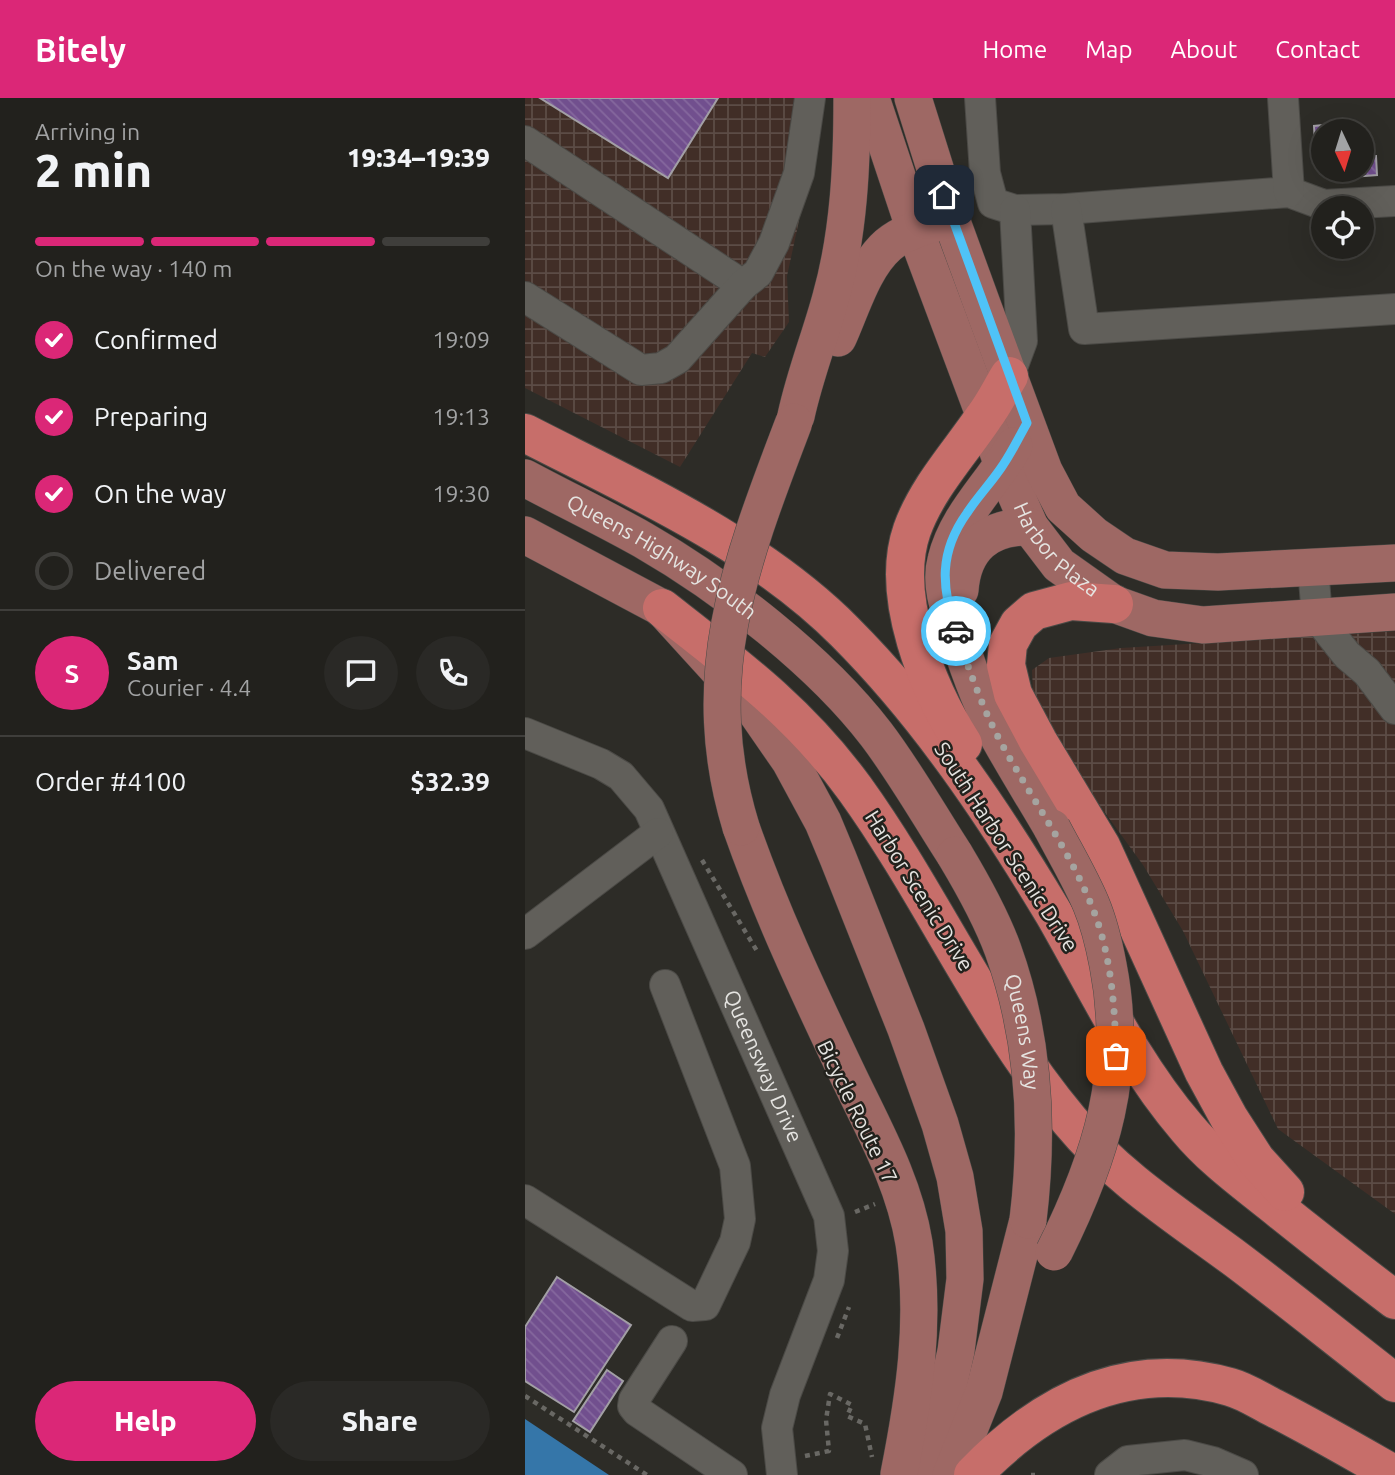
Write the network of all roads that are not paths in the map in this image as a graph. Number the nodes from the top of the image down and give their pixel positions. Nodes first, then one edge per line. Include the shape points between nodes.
1 (810, 98) edge
2 (852, 98) edge
3 (871, 98) edge
4 (913, 98) edge
5 (981, 98) edge
6 (1283, 98) edge
7 (525, 141) edge
8 (1289, 192) junction
9 (1395, 201) edge
10 (1066, 209) junction
11 (1015, 210) junction
12 (951, 219) junction
13 (915, 229) junction
14 (743, 285) junction
15 (525, 296) edge
16 (1395, 309) edge
17 (1009, 376) junction
18 (985, 417) junction
19 (795, 419) junction
20 (1027, 423) junction
21 (525, 433) edge
22 (1003, 465) junction
23 (525, 478) edge
24 (1031, 527) junction
25 (525, 535) edge
26 (1395, 563) edge
27 (1313, 567) junction
28 (1114, 604) junction
29 (662, 608) junction
30 (1395, 612) edge
31 (1317, 617) junction
32 (792, 646) joint
33 (965, 657) junction
34 (1395, 709) edge
35 (525, 733) edge
36 (658, 833) junction
37 (1053, 913) junction
38 (525, 934) edge
39 (664, 985) dead end
40 (525, 1200) edge
41 (1323, 1245) junction
42 (1395, 1300) edge
43 (671, 1341) dead end
44 (1395, 1383) edge
45 (984, 1392) junction
46 (792, 1466) edge
47 (732, 1475) edge
48 (899, 1475) edge
49 (917, 1475) edge
50 (951, 1475) edge
51 (974, 1475) edge
52 (1110, 1475) edge
53 (1244, 1475) edge
54 (1395, 1475) edge

1 - 14 street via 799,173 774,243 758,273
2 - 19 main road via 847,212 831,296
3 - 13 main road, Harbor Plaza
4 - 12 main road, Harbor Plaza
5 - 11 street via 985,173 993,203
6 - 8 street
7 - 14 street
8 - 9 street via 1324,205
8 - 10 street
10 - 11 street
10 - 16 street via 1084,329
11 - 17 street via 1022,341
12 - 13 main road
12 - 17 main road, Harbor Plaza
13 - 18 main road, Harbor Plaza
13 - 19 main road via 890,243 867,272 821,377
14 - 15 street via 677,359 661,368 641,370
17 - 18 highway
17 - 20 main road, Harbor Plaza
18 - 22 main road, Harbor Plaza
18 - 37 highway via 925,503 912,531 905,578 908,603 916,642 948,721 1008,816
19 - 48 main road, bridge via 748,548 727,630 723,718 730,791 755,869 898,1181 913,1241 920,1296 919,1342
20 - 22 main road
20 - 27 main road, Harbor Plaza via 1063,507 1125,555 1165,570
21 - 37 highway, South Harbor Scenic Drive via 688,517 783,579 843,630 961,769
22 - 24 main road, Harbor Plaza
22 - 33 main road via 965,515 945,561 949,610
23 - 32 main road, Queens Highway South via 644,541
24 - 28 main road, Harbor Plaza via 1059,565
24 - 33 main road via 1004,528 989,535 968,558 959,600
25 - 29 main road
26 - 27 main road, Harbor Plaza
27 - 31 street
28 - 31 main road, Harbor Plaza via 1153,618 1203,625
28 - 41 highway via 1072,601 1026,617 1009,644 1006,665 1013,694 1101,846 1229,1118
29 - 44 highway, Harbor Scenic Drive via 758,682 809,732 855,788 1042,1087 1073,1125 1124,1175
29 - 49 main road via 754,709 790,761 823,822 940,1124 964,1231 965,1279 945,1400
30 - 31 main road, Harbor Plaza
31 - 34 street
32 - 45 main road, Queens Way, bridge via 876,734 978,894 1003,950 1031,1072 1035,1134 1028,1220
33 - 45 main road, bridge via 997,735 1091,904 1104,944 1115,1010 1116,1056 1110,1097 1090,1172
35 - 36 street, Queensway Drive via 621,776 649,809
36 - 38 street
36 - 46 street, Queensway Drive via 829,1216 833,1251 829,1280 777,1427
37 - 41 highway, South Harbor Scenic Drive via 1139,1065 1185,1127 1213,1157
39 - 40 street via 735,1167 740,1219 735,1242 705,1305 692,1306
41 - 42 highway, South Harbor Scenic Drive
43 - 47 street via 633,1406
45 - 50 main road, Queens Way
51 - 54 highway via 1023,1428 1064,1403 1142,1378 1232,1387
52 - 53 street via 1128,1461 1185,1455

